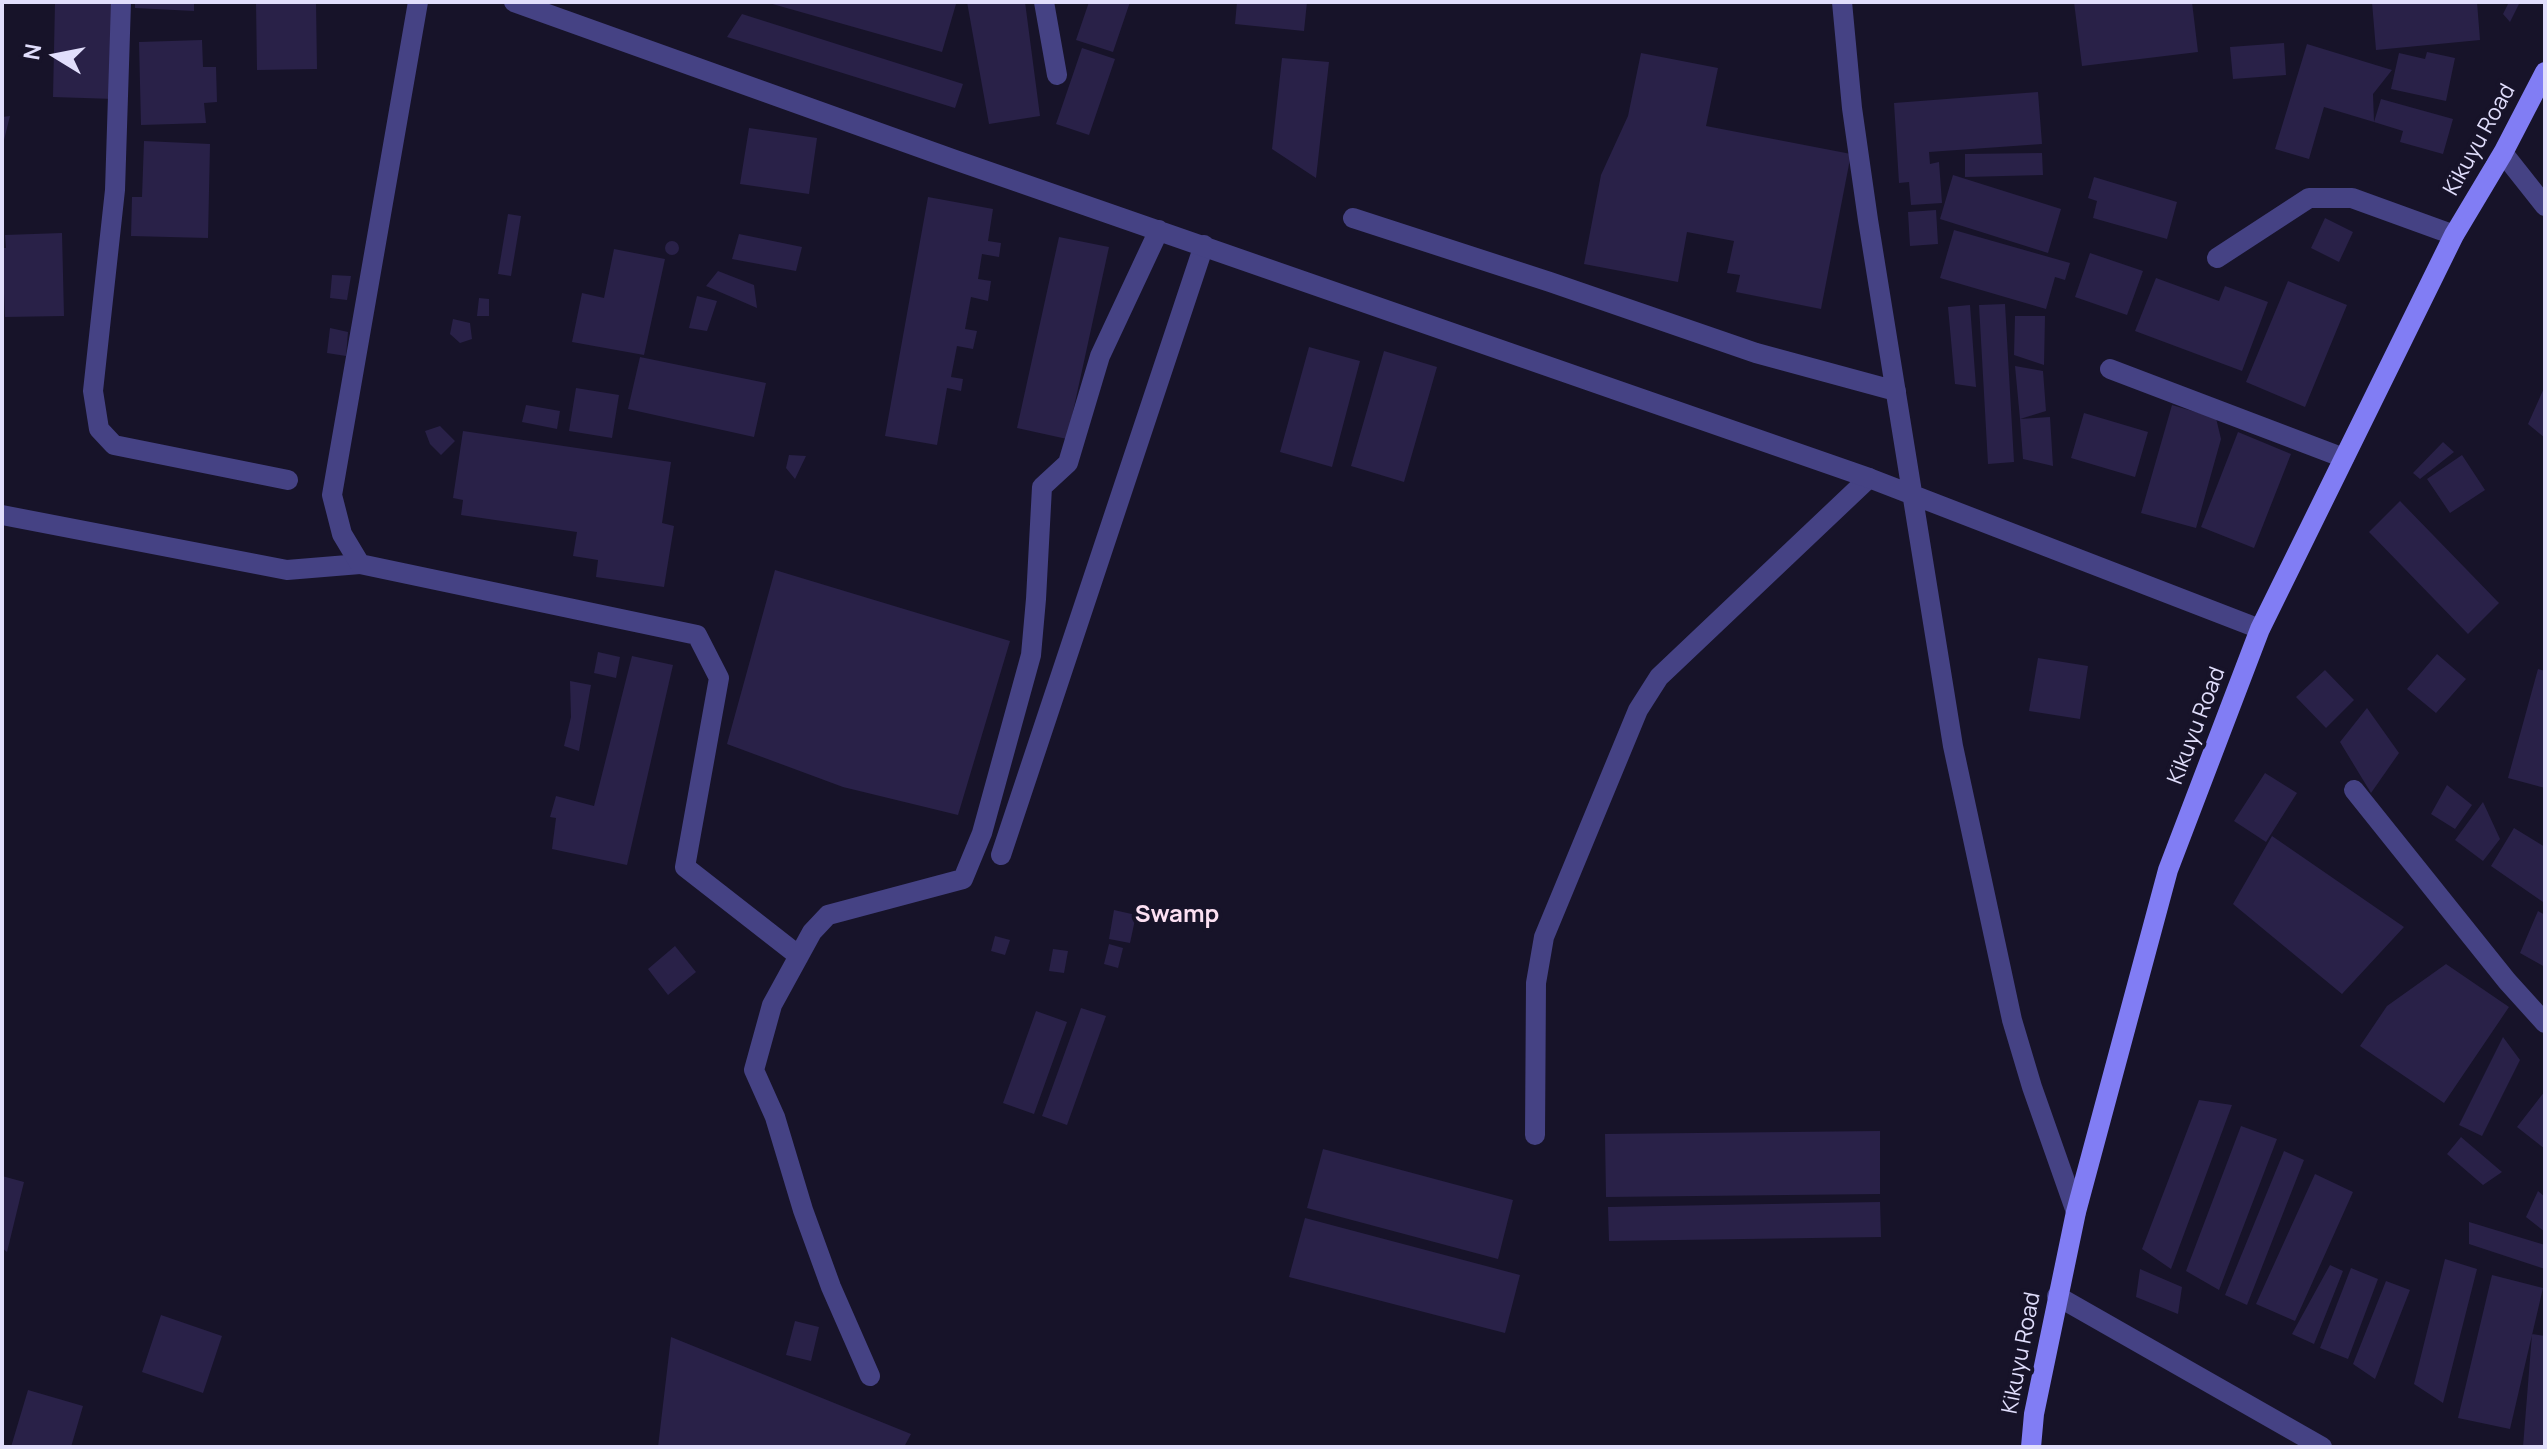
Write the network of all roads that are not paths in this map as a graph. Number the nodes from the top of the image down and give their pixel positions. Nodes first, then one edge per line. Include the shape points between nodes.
1 (121, 2) edge
2 (418, 2) edge
3 (514, 2) edge
4 (1044, 2) edge
5 (1842, 2) edge
6 (2545, 72) edge
7 (1057, 75) dead end
8 (2503, 153) junction
9 (2545, 206) edge
10 (1353, 218) dead end
11 (1159, 230) junction
12 (2454, 235) junction
13 (1204, 245) junction
14 (2217, 258) dead end
15 (2110, 369) dead end
16 (1896, 391) junction
17 (2344, 458) junction
18 (1869, 478) junction
19 (288, 480) dead end
20 (1911, 494) junction
21 (2, 515) edge
22 (360, 564) junction
23 (2260, 629) junction
24 (2354, 790) dead end
25 (1001, 855) dead end
26 (799, 956) junction
27 (2545, 1023) edge
28 (1535, 1135) dead end
29 (2076, 1212) junction
30 (2057, 1296) junction
31 (870, 1376) dead end
32 (2031, 1447) edge
33 (2322, 1447) edge

1 - 19 street via 115,190 93,391 99,429 114,445
2 - 22 street via 332,495 342,534
3 - 11 street
4 - 7 street
5 - 16 street via 1852,108
6 - 8 main road, Kikuyu Road
8 - 9 street
8 - 12 main road, Kikuyu Road
10 - 16 street via 1756,353
11 - 13 street
11 - 26 street via 1100,356 1068,463 1042,487 1031,655 982,833 963,879 828,915
12 - 14 street via 2352,198 2309,198
12 - 17 main road, Kikuyu Road
13 - 18 street
13 - 25 street
15 - 17 street
16 - 20 street
17 - 23 main road, Kikuyu Road
18 - 20 street
18 - 28 street via 1659,677 1638,710 1544,937 1536,983
20 - 23 street
20 - 29 street via 1953,746 2012,1020
21 - 22 street via 287,570
22 - 26 street via 697,635 719,678 685,867
23 - 29 main road, Kikuyu Road via 2168,870
24 - 27 street
26 - 31 street via 772,1005 754,1070 775,1117 831,1287
29 - 30 main road, Kikuyu Road
30 - 32 main road, Kikuyu Road
30 - 33 street

